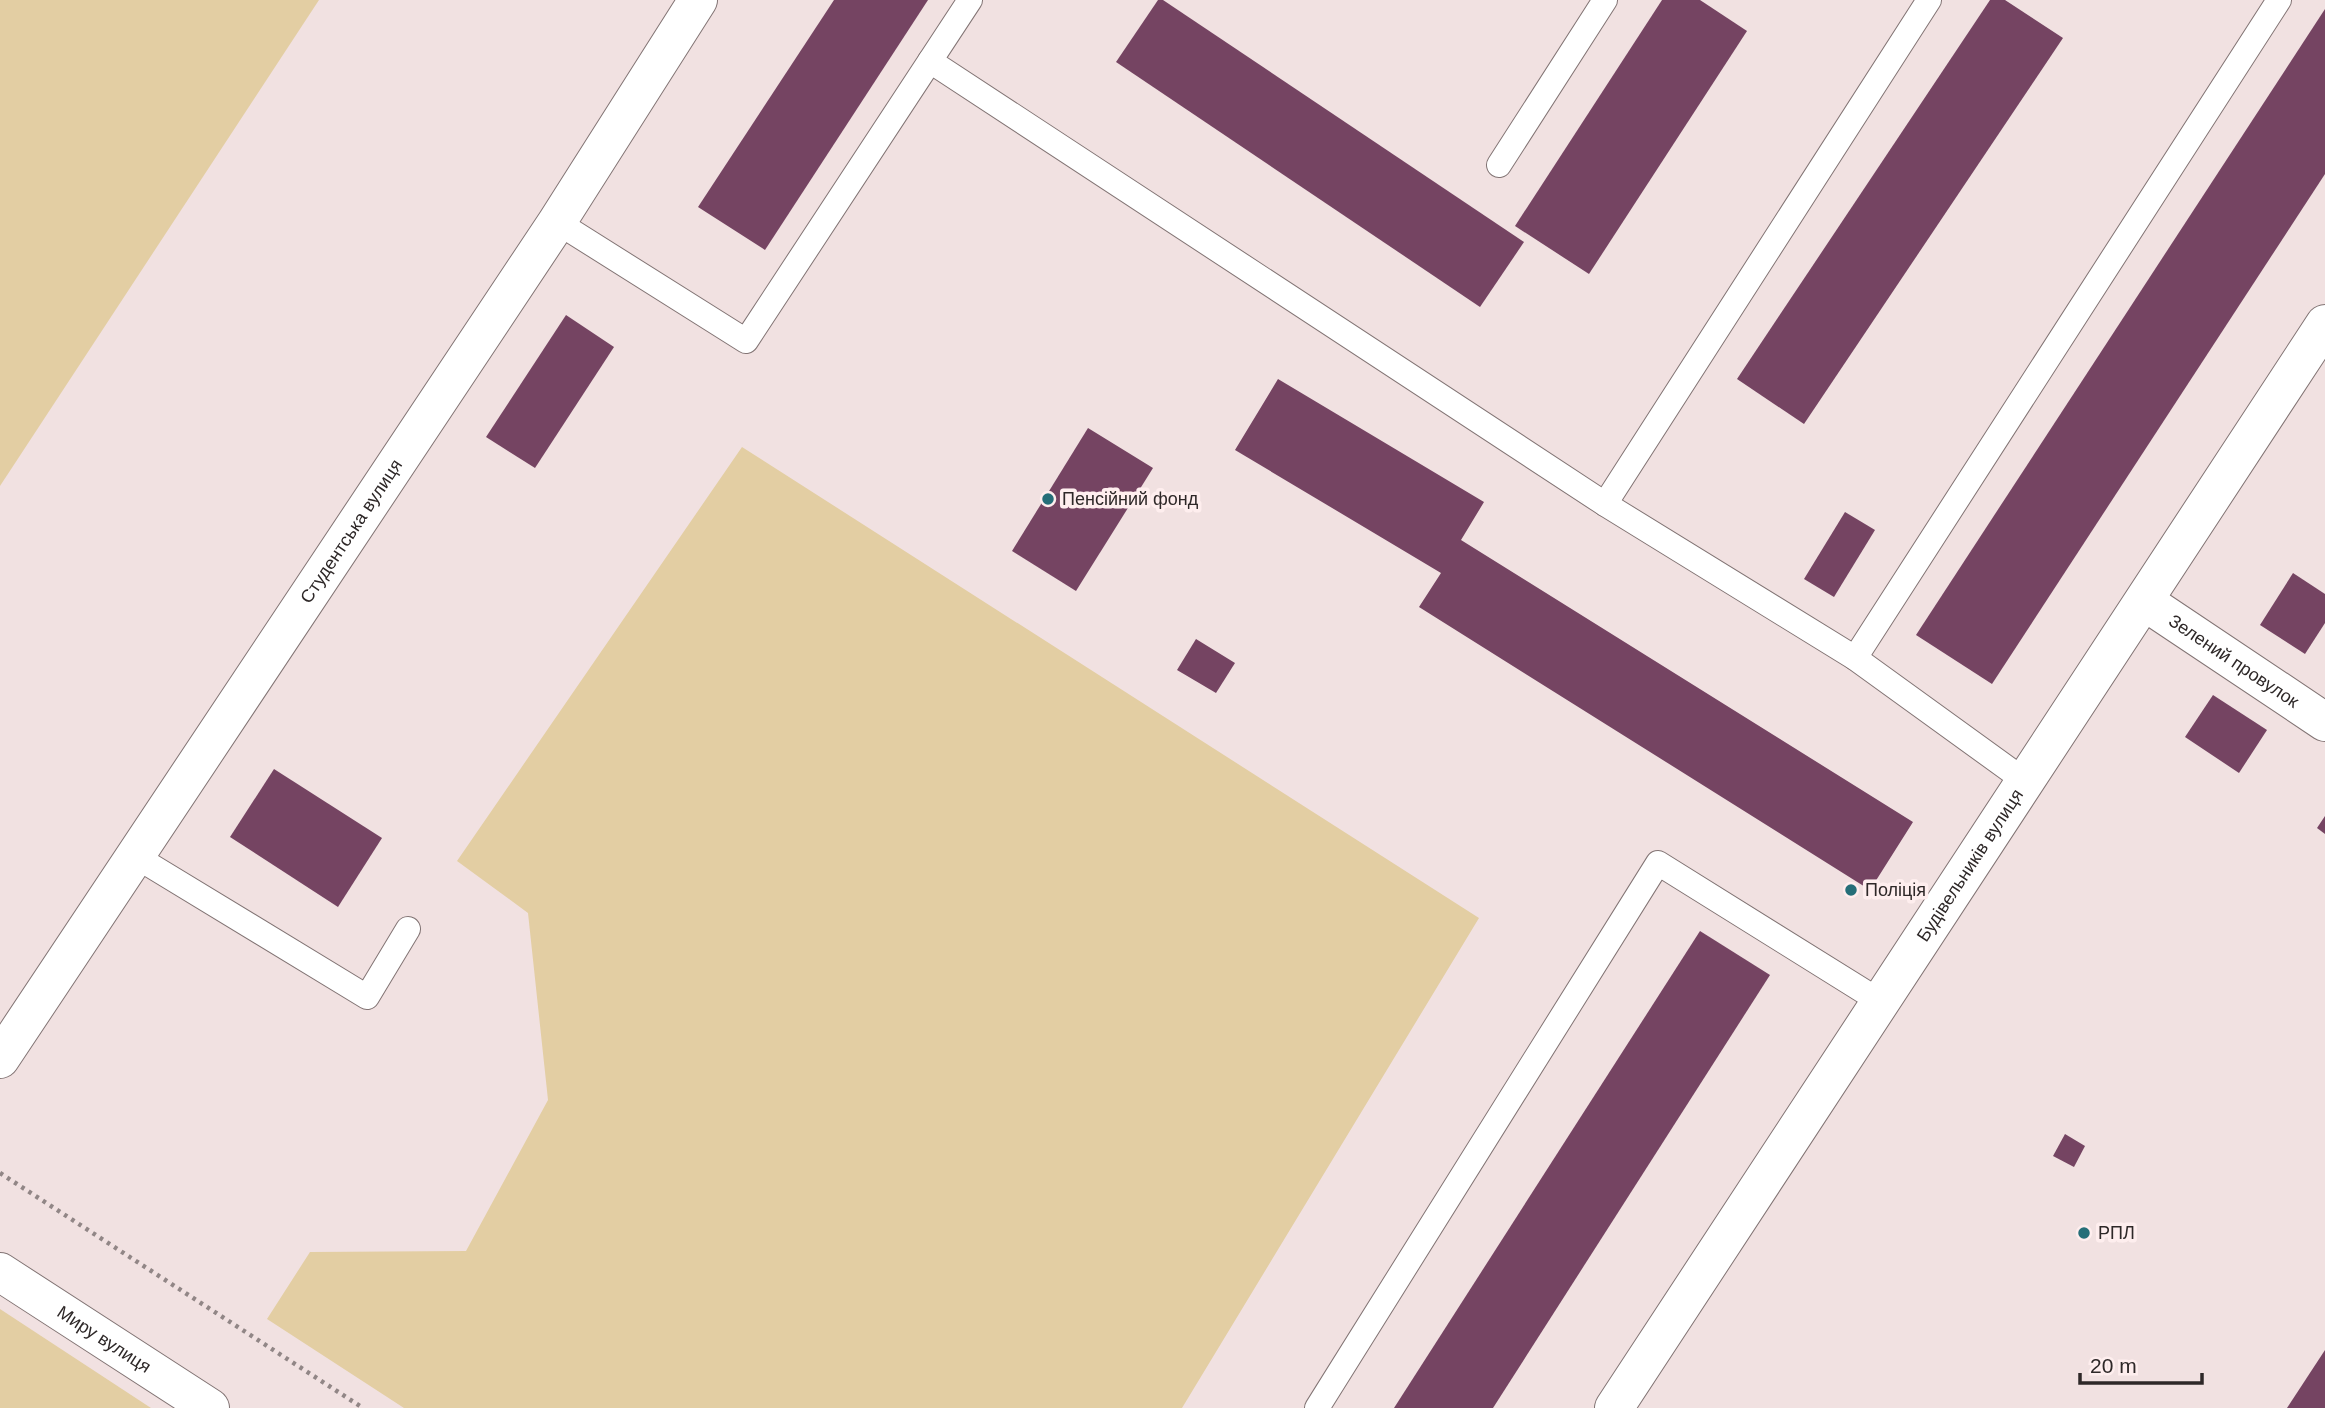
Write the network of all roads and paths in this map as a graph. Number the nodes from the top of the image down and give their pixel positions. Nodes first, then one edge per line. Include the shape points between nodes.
1 (698, 0) edge
2 (970, 0) edge
3 (1605, 0) edge
4 (1929, 0) edge
5 (2279, 0) edge
6 (930, 61) junction
7 (1499, 165) dead end
8 (557, 222) junction
9 (2325, 324) edge
10 (1605, 504) junction
11 (2144, 601) junction
12 (1855, 658) junction
13 (2325, 722) edge
14 (2025, 781) junction
15 (135, 856) junction
16 (408, 929) dead end
17 (1881, 1002) junction
18 (0, 1059) edge
19 (0, 1173) edge
20 (0, 1272) edge
21 (210, 1408) edge
22 (363, 1408) edge
23 (1317, 1408) edge
24 (1614, 1408) edge

1 - 8 street, Студентська вулиця
2 - 6 lane
3 - 7 lane
4 - 10 lane
5 - 12 lane
6 - 8 lane via 746,341
6 - 10 lane
8 - 15 street, Студентська вулиця
9 - 11 street, Будівельників вулиця
10 - 12 lane
11 - 13 street, Зелений провулок
11 - 14 street, Будівельників вулиця
12 - 14 lane
14 - 17 street, Будівельників вулиця
15 - 16 lane via 367,997
15 - 18 street, Студентська вулиця
17 - 23 lane via 1658,863
17 - 24 street, Будівельників вулиця
19 - 22 path
20 - 21 street, Миру вулиця

